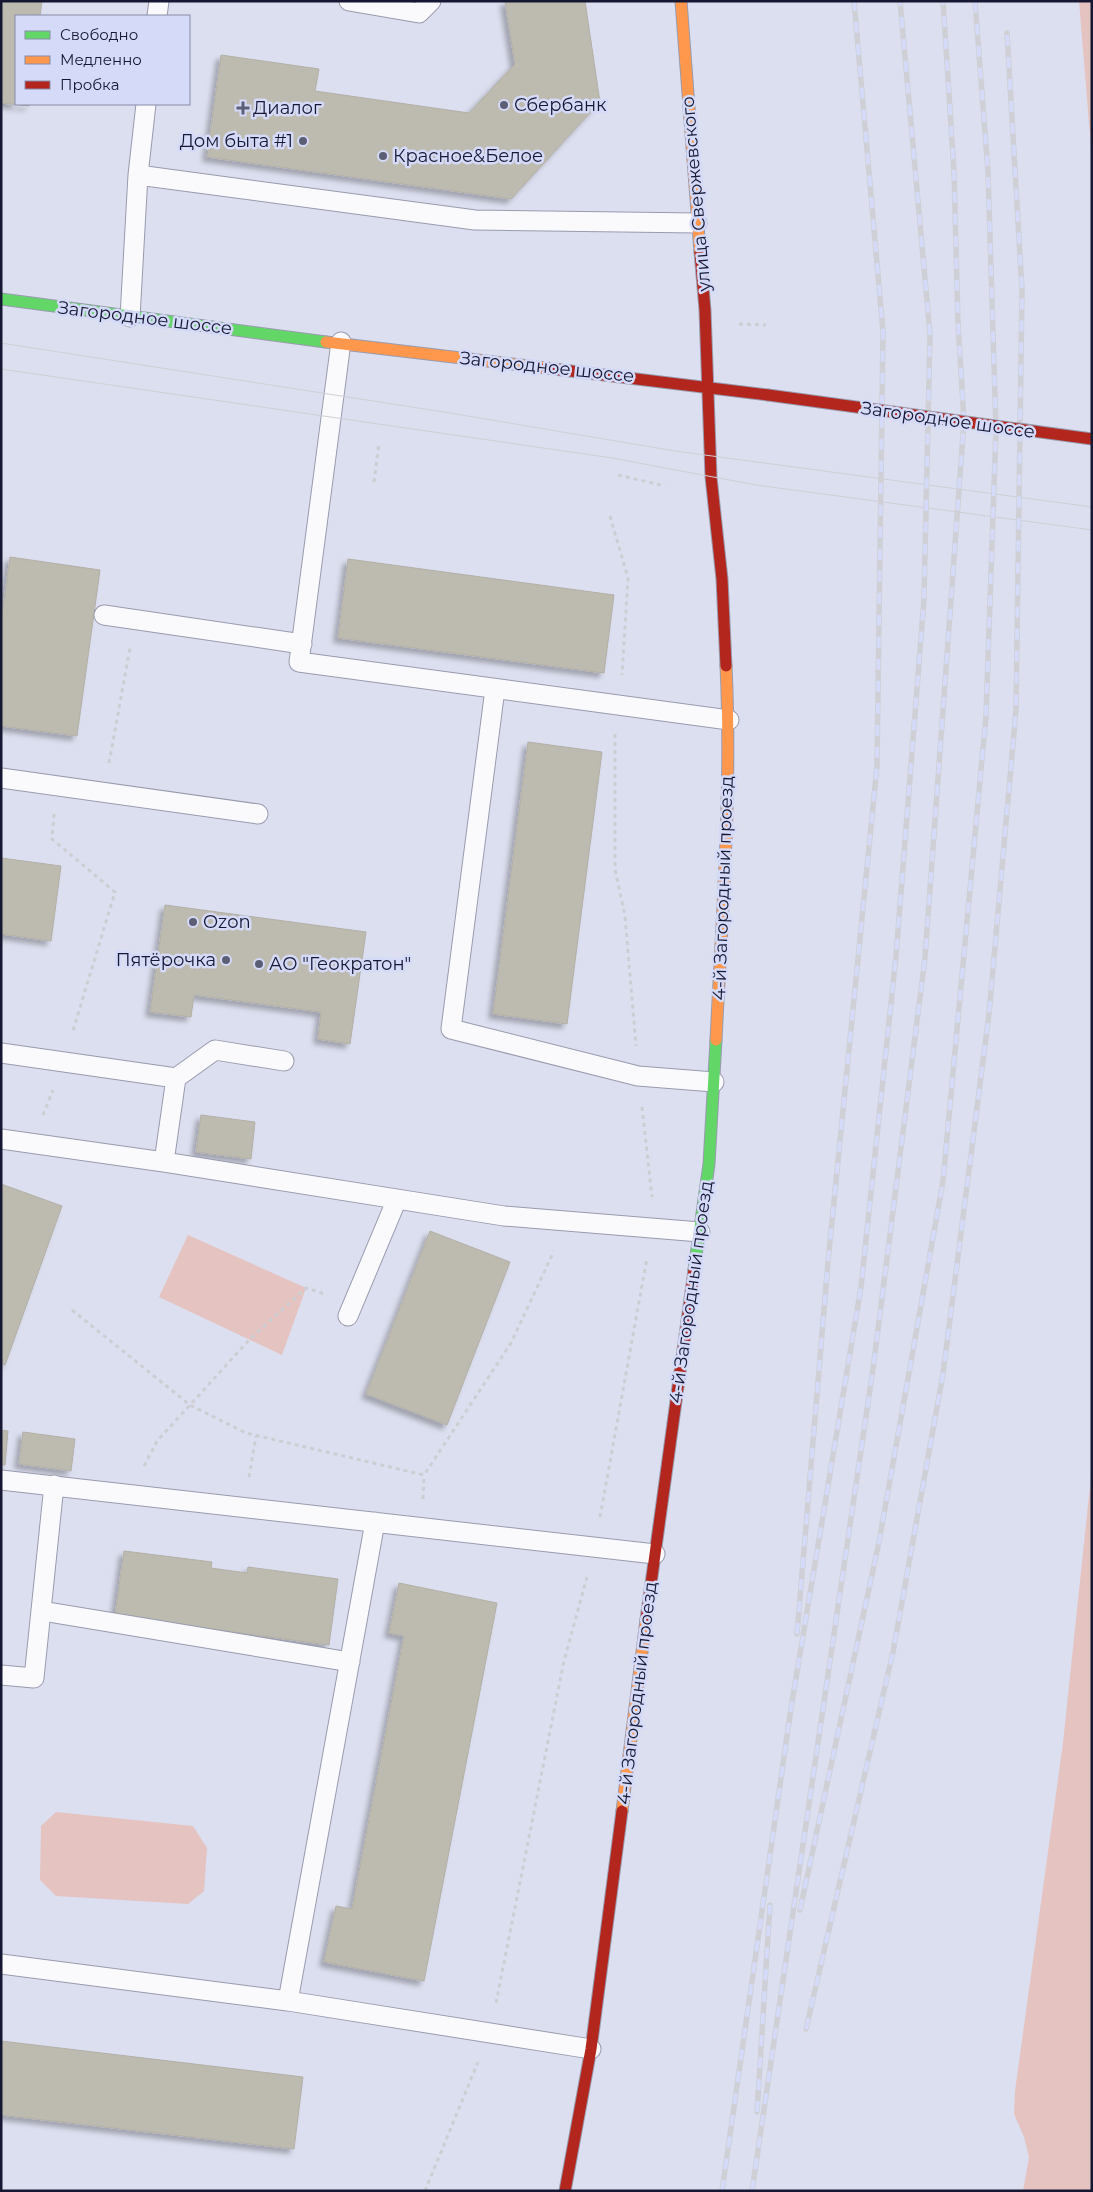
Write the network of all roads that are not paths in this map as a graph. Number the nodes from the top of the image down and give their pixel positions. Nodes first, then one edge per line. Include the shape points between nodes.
1 (159, 1) edge
2 (349, 1) edge
3 (431, 1) edge
4 (681, 1) edge
5 (157, 15) edge
6 (146, 105) edge
7 (138, 175) junction
8 (697, 223) junction
9 (1, 299) edge
10 (130, 317) junction
11 (341, 342) junction
12 (708, 386) junction
13 (1092, 439) edge
14 (104, 615) dead end
15 (302, 644) junction
16 (495, 689) junction
17 (730, 720) junction
18 (1, 778) edge
19 (258, 814) dead end
20 (1, 1053) edge
21 (284, 1061) dead end
22 (176, 1078) junction
23 (714, 1082) junction
24 (1, 1139) edge
25 (164, 1162) junction
26 (397, 1199) junction
27 (700, 1232) junction
28 (348, 1316) dead end
29 (1, 1480) edge
30 (54, 1485) junction
31 (375, 1522) junction
32 (655, 1554) junction
33 (42, 1611) junction
34 (350, 1662) junction
35 (1, 1675) edge
36 (1, 1964) edge
37 (288, 2001) junction
38 (591, 2049) junction
39 (565, 2191) edge

1 - 5 lane
2 - 3 lane via 419,13
4 - 8 street, улица Свержевского
6 - 7 lane
7 - 8 lane via 475,220
7 - 10 lane
8 - 12 street, улица Свержевского
9 - 10 street, Загородное шоссе
10 - 11 street, Загородное шоссе
11 - 12 street, Загородное шоссе
11 - 15 lane
12 - 13 street, Загородное шоссе, bridge
12 - 17 street, 4-й Загородный проезд
14 - 15 lane
15 - 16 lane via 299,662
16 - 17 lane
16 - 23 lane via 451,1029 638,1076
17 - 23 street, 4-й Загородный проезд
18 - 19 lane
20 - 22 lane
21 - 22 lane via 215,1050
22 - 25 lane
23 - 27 street, 4-й Загородный проезд via 709,1164
24 - 25 lane
25 - 26 lane
26 - 27 lane via 504,1216
26 - 28 lane
27 - 32 street, 4-й Загородный проезд
29 - 30 lane
30 - 31 lane
30 - 33 lane
31 - 32 lane
31 - 34 lane
32 - 38 street, 4-й Загородный проезд
33 - 34 lane
33 - 35 lane via 34,1678
34 - 37 lane
36 - 37 lane
37 - 38 lane
38 - 39 street, 4-й Загородный проезд

